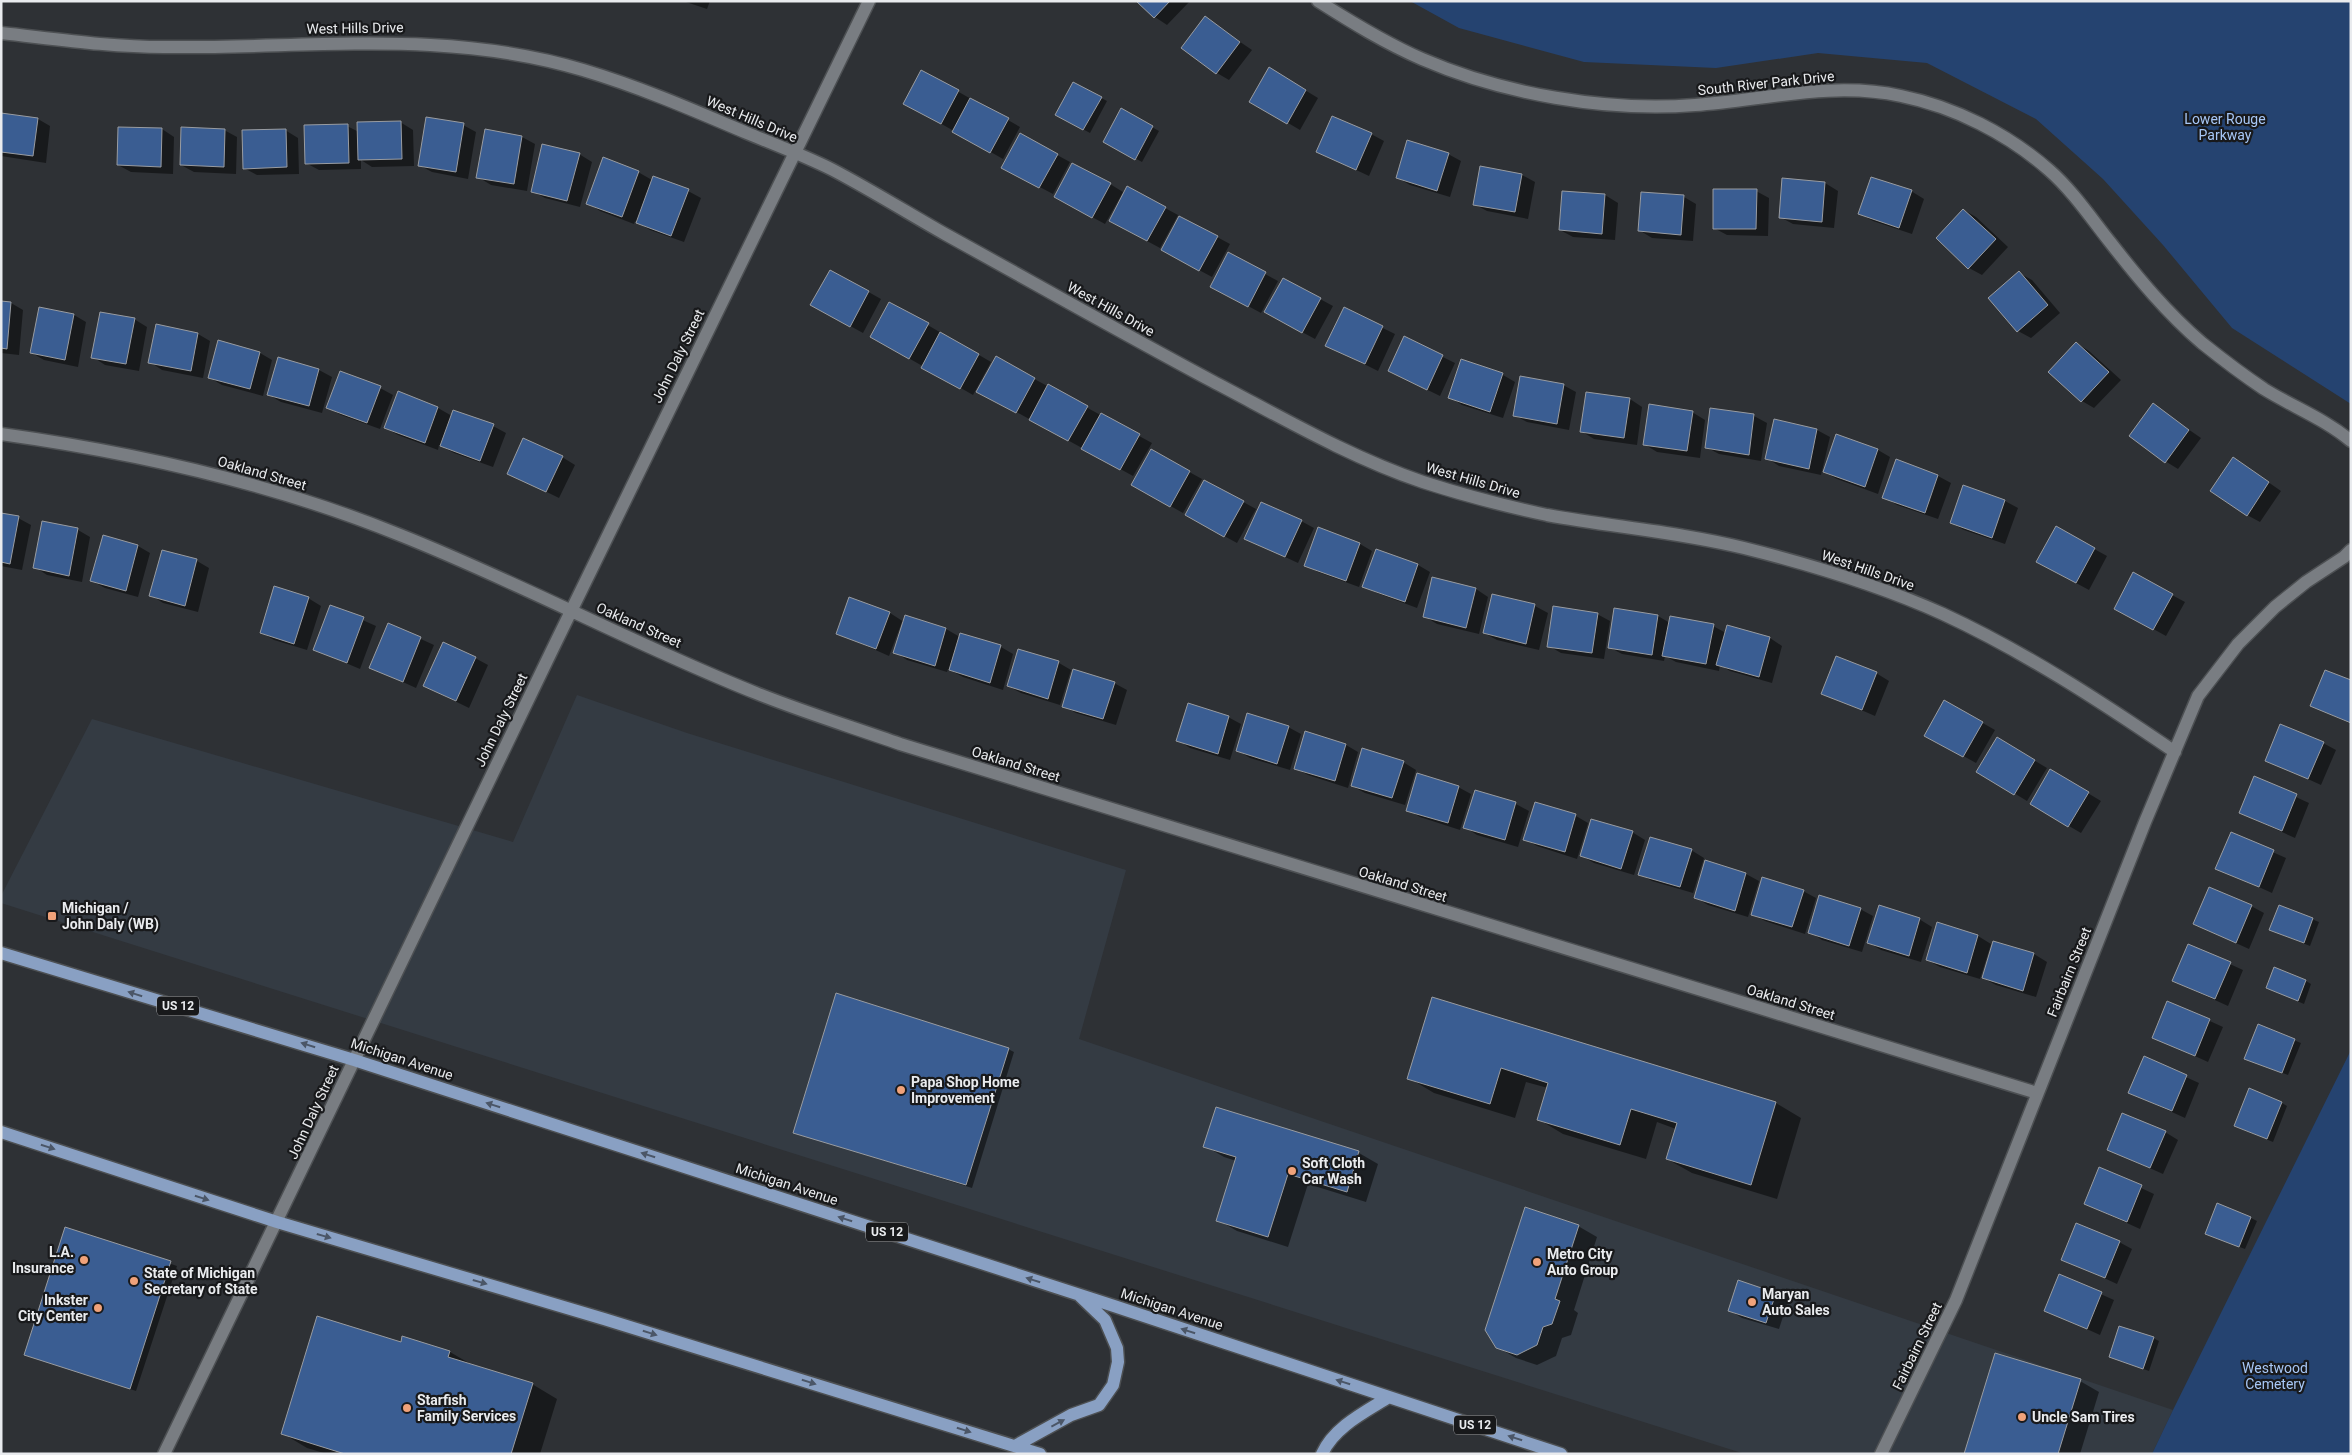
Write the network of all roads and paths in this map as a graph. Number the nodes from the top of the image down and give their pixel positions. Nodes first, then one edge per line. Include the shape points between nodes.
1 (869, 1) edge
2 (1318, 1) edge
3 (1, 33) edge
4 (794, 153) junction
5 (1, 434) edge
6 (2351, 441) edge
7 (2351, 550) edge
8 (571, 611) junction
9 (2175, 752) junction
10 (1, 953) edge
11 (354, 1060) junction
12 (2037, 1094) junction
13 (1, 1132) edge
14 (277, 1222) junction
15 (1079, 1295) junction
16 (1389, 1397) junction
17 (1015, 1446) junction
18 (164, 1454) edge
19 (1040, 1454) edge
20 (1322, 1454) edge
21 (1561, 1454) edge
22 (1881, 1454) edge

1 - 4 street, John Daly Street
2 - 6 street, South River Park Drive via 1368,33 1422,59 1462,74 1569,100 1680,106 1743,102 1811,90 1852,89 1902,96 1961,115 2008,139 2050,171 2137,277 2202,342 2264,388
3 - 4 street, West Hills Drive via 99,44 165,47 403,42 506,52 623,82
4 - 8 street, John Daly Street
4 - 9 street, West Hills Drive via 834,171 1136,341 1350,453 1421,481 1494,503 1738,547 1822,569 1883,590 1944,615 2025,656 2102,702
5 - 8 street, Oakland Street via 83,445 232,478 400,535
7 - 9 street, Fairbairn Street via 2306,582 2238,644 2198,696
8 - 11 street, John Daly Street
8 - 12 street, Oakland Street via 756,693 900,744
9 - 12 street, Fairbairn Street
11 -> 10 main road, Michigan Avenue / US 12
11 - 14 street, John Daly Street
15 -> 11 main road, Michigan Avenue / US 12
12 - 22 street, Fairbairn Street via 1956,1300
13 -> 14 main road
14 -> 17 main road
14 - 18 street, John Daly Street
16 -> 15 main road, Michigan Avenue / US 12
17 -> 15 main road via 1071,1415 1099,1406 1113,1385 1117,1348 1105,1320
16 - 20 main road via 1343,1427
21 -> 16 main road, Michigan Avenue / US 12
17 - 19 main road

